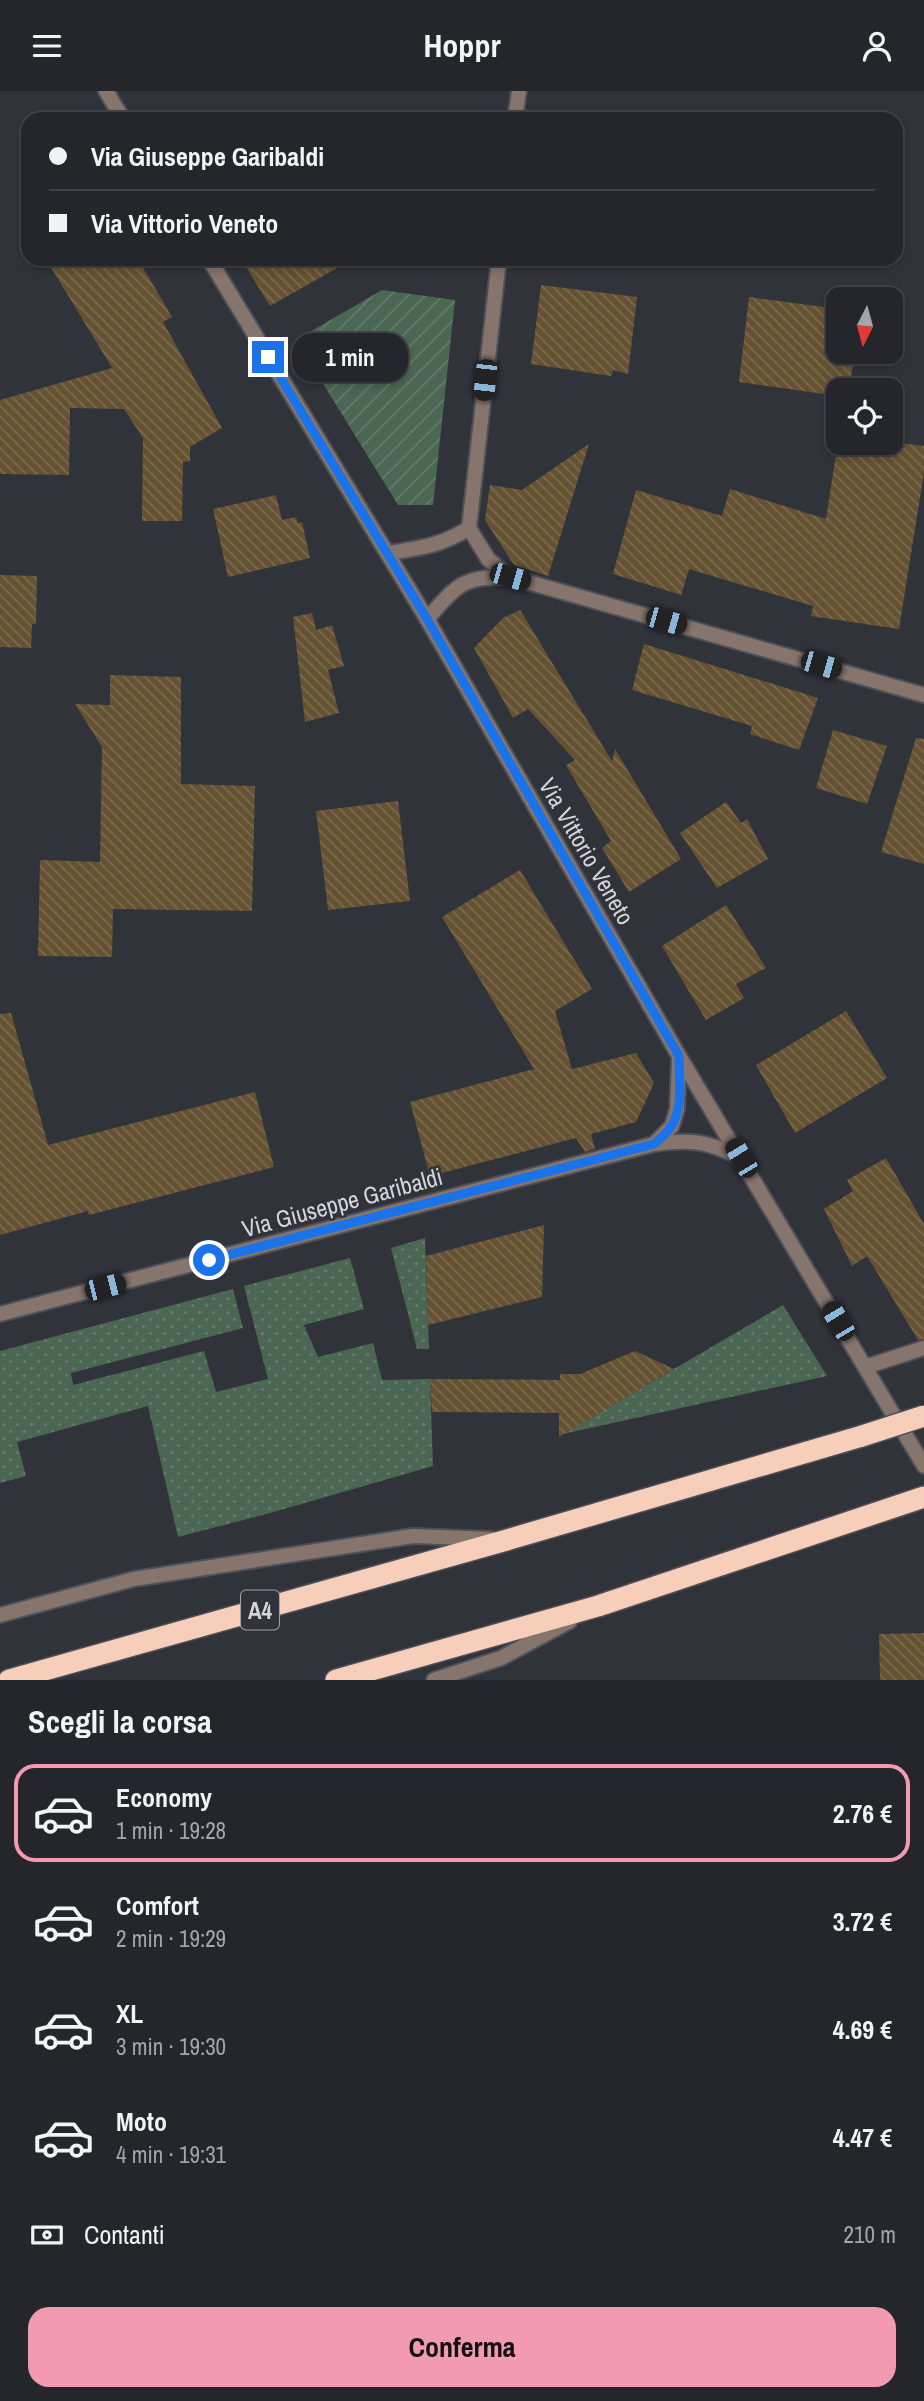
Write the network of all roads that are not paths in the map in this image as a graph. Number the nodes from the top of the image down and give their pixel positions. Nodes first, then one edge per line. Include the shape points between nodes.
1 (106, 91) edge
2 (519, 91) edge
3 (119, 112) edge
4 (516, 112) edge
5 (213, 266) edge
6 (498, 266) edge
7 (469, 528) junction
8 (388, 554) junction
9 (510, 577) junction
10 (427, 619) junction
11 (924, 695) edge
12 (679, 1056) junction
13 (654, 1144) junction
14 (741, 1158) junction
15 (0, 1314) edge
16 (924, 1348) edge
17 (865, 1367) junction
18 (924, 1416) edge
19 (924, 1466) edge
20 (924, 1497) edge
21 (510, 1539) junction
22 (598, 1606) junction
23 (0, 1615) edge
24 (9, 1680) edge
25 (336, 1680) edge
26 (433, 1680) edge

1 - 3 street
2 - 4 street
5 - 8 street, Via Vittorio Veneto
6 - 7 street
7 - 8 street via 449,541
7 - 9 street via 488,559
8 - 10 street, Via Vittorio Veneto
9 - 10 street via 462,582
9 - 11 street
10 - 12 street, Via Vittorio Veneto
12 - 13 street via 677,1109 672,1126
12 - 14 street, Via Vittorio Veneto
13 - 14 street, Via Giuseppe Garibaldi via 701,1142
13 - 15 street, Via Giuseppe Garibaldi
14 - 17 street, Via Vittorio Veneto
16 - 17 street
17 - 19 street, Via Vittorio Veneto
18 - 21 highway, A4, bridge
20 - 22 highway
21 - 23 street via 413,1536 134,1579
21 - 24 highway, A4
22 - 25 highway
22 - 26 street via 501,1658

